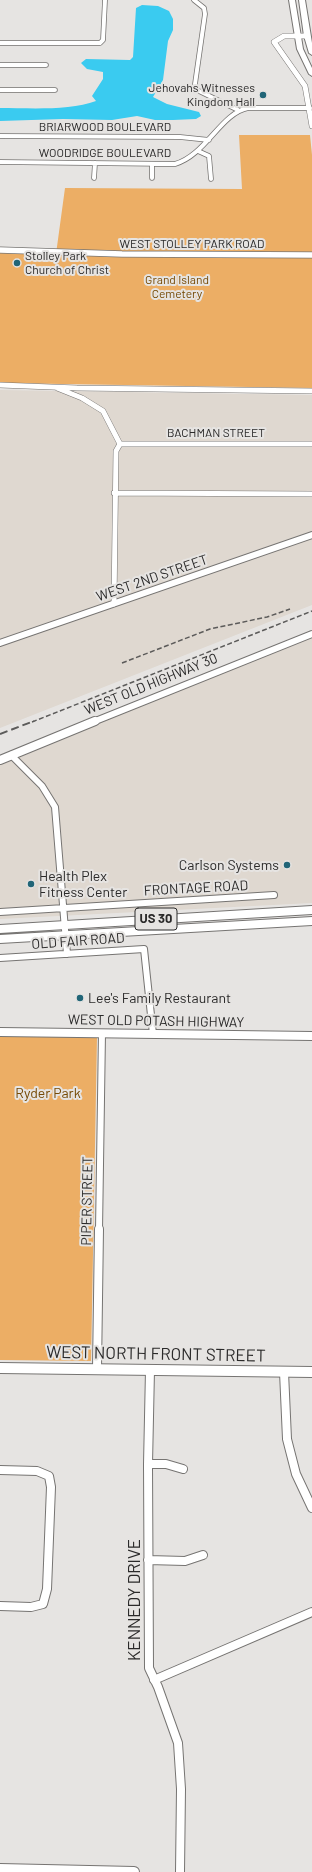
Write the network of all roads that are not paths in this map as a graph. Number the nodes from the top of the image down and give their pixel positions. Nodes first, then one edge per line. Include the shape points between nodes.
1 (105, 0) edge
2 (194, 0) edge
3 (292, 0) edge
4 (302, 0) edge
5 (307, 36) junction
6 (297, 37) junction
7 (0, 43) edge
8 (312, 53) edge
9 (0, 65) edge
10 (46, 65) dead end
11 (312, 74) edge
12 (0, 90) edge
13 (55, 90) dead end
14 (310, 108) junction
15 (238, 110) junction
16 (312, 126) edge
17 (0, 136) edge
18 (209, 140) junction
19 (198, 151) junction
20 (0, 162) edge
21 (95, 163) junction
22 (152, 164) junction
23 (94, 178) dead end
24 (152, 178) dead end
25 (211, 179) dead end
26 (0, 250) edge
27 (312, 255) edge
28 (0, 385) edge
29 (53, 386) junction
30 (312, 390) edge
31 (120, 444) junction
32 (312, 444) edge
33 (114, 493) junction
34 (312, 494) edge
35 (312, 535) edge
36 (114, 604) junction
37 (312, 634) edge
38 (0, 643) edge
39 (12, 755) junction
40 (0, 760) edge
41 (274, 895) dead end
42 (62, 908) junction
43 (312, 910) edge
44 (0, 912) edge
45 (312, 921) edge
46 (64, 925) junction
47 (0, 929) edge
48 (65, 936) junction
49 (0, 939) edge
50 (67, 954) junction
51 (0, 958) edge
52 (0, 1032) edge
53 (102, 1033) junction
54 (153, 1034) junction
55 (312, 1036) edge
56 (0, 1368) edge
57 (97, 1369) junction
58 (150, 1370) junction
59 (284, 1372) junction
60 (312, 1372) edge
61 (148, 1464) junction
62 (0, 1470) edge
63 (183, 1470) dead end
64 (312, 1508) edge
65 (203, 1555) dead end
66 (148, 1560) junction
67 (0, 1606) edge
68 (312, 1612) edge
69 (154, 1680) junction
70 (0, 1869) edge
71 (24, 1871) edge
72 (134, 1872) edge
73 (180, 1872) edge

1 - 7 street via 103,40 100,44
2 - 15 street via 204,8 205,14 195,84 197,90
3 - 6 highway
4 - 5 highway
5 - 6 street
5 - 8 highway
6 - 11 highway via 302,56
6 - 14 street via 279,38 274,42 303,82
9 - 10 street
12 - 13 street
14 - 15 street
14 - 16 street
15 - 18 street, WOODRIDGE BOULEVARD
17 - 18 street, BRIARWOOD BOULEVARD via 180,137
18 - 19 street, WOODRIDGE BOULEVARD
19 - 22 street, WOODRIDGE BOULEVARD via 185,161 175,164
19 - 25 street via 209,156
20 - 21 street, WOODRIDGE BOULEVARD
21 - 22 street, WOODRIDGE BOULEVARD
21 - 23 street
22 - 24 street
26 - 27 main road, WEST STOLLEY PARK ROAD via 122,254
28 - 29 street
29 - 30 street
29 - 31 street via 82,398 103,411
31 - 32 street, BACHMAN STREET
31 - 33 street via 116,451
33 - 34 street
33 - 36 street
35 - 36 street, WEST 2ND STREET
36 - 38 street, WEST 2ND STREET
37 - 39 street, WEST OLD HIGHWAY 30
39 - 40 street, WEST OLD HIGHWAY 30
39 - 42 street via 42,786 55,807
41 - 42 street, FRONTAGE ROAD
42 - 44 street, FRONTAGE ROAD
42 - 46 street
43 - 46 highway, US 30
45 - 48 highway, US 30
46 - 47 highway, US 30
46 - 48 street
48 - 49 highway, US 30
48 - 50 street
50 - 51 street, OLD FAIR ROAD
50 - 54 street, OLD FAIR ROAD via 144,949
52 - 53 street, WEST OLD POTASH HIGHWAY
53 - 54 street, WEST OLD POTASH HIGHWAY
53 - 57 street, PIPER STREET
54 - 55 street, WEST OLD POTASH HIGHWAY
56 - 57 street, WEST NORTH FRONT STREET
57 - 58 street, WEST NORTH FRONT STREET
58 - 59 street, WEST NORTH FRONT STREET
58 - 61 street, KENNEDY DRIVE
59 - 60 street, WEST NORTH FRONT STREET
59 - 64 street via 287,1439 296,1474
61 - 63 street via 166,1464
61 - 66 street, KENNEDY DRIVE
62 - 67 street via 37,1471 50,1476 52,1487 47,1589 43,1604 31,1607
65 - 66 street via 186,1561
66 - 69 street, KENNEDY DRIVE via 149,1668
68 - 69 street
69 - 73 street, KENNEDY DRIVE via 178,1743 181,1789
70 - 71 street
71 - 72 street

